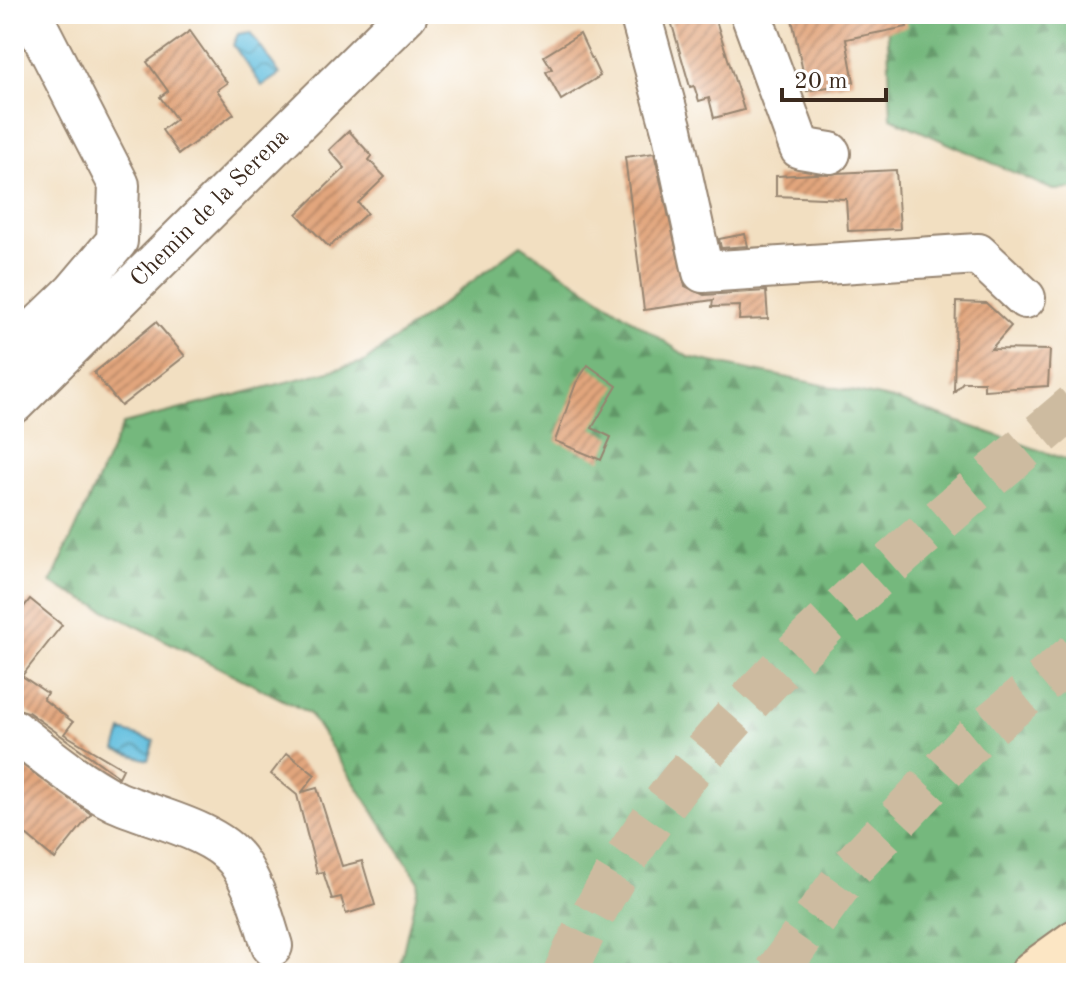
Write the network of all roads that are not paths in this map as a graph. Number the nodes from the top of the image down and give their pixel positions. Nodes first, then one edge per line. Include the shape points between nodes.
1 (31, 14) edge
2 (407, 14) edge
3 (640, 14) edge
4 (751, 14) edge
5 (830, 153) dead end
6 (1025, 298) dead end
7 (14, 350) edge
8 (14, 403) edge
9 (14, 730) edge
10 (1076, 942) edge
11 (272, 946) dead end
12 (1033, 973) edge

1 - 7 street via 119,185 117,241
2 - 8 street, Chemin de la Serena
3 - 6 street via 703,272 978,254
4 - 5 street via 800,148
9 - 11 street via 75,779 205,837 236,858 255,893
10 - 12 street

